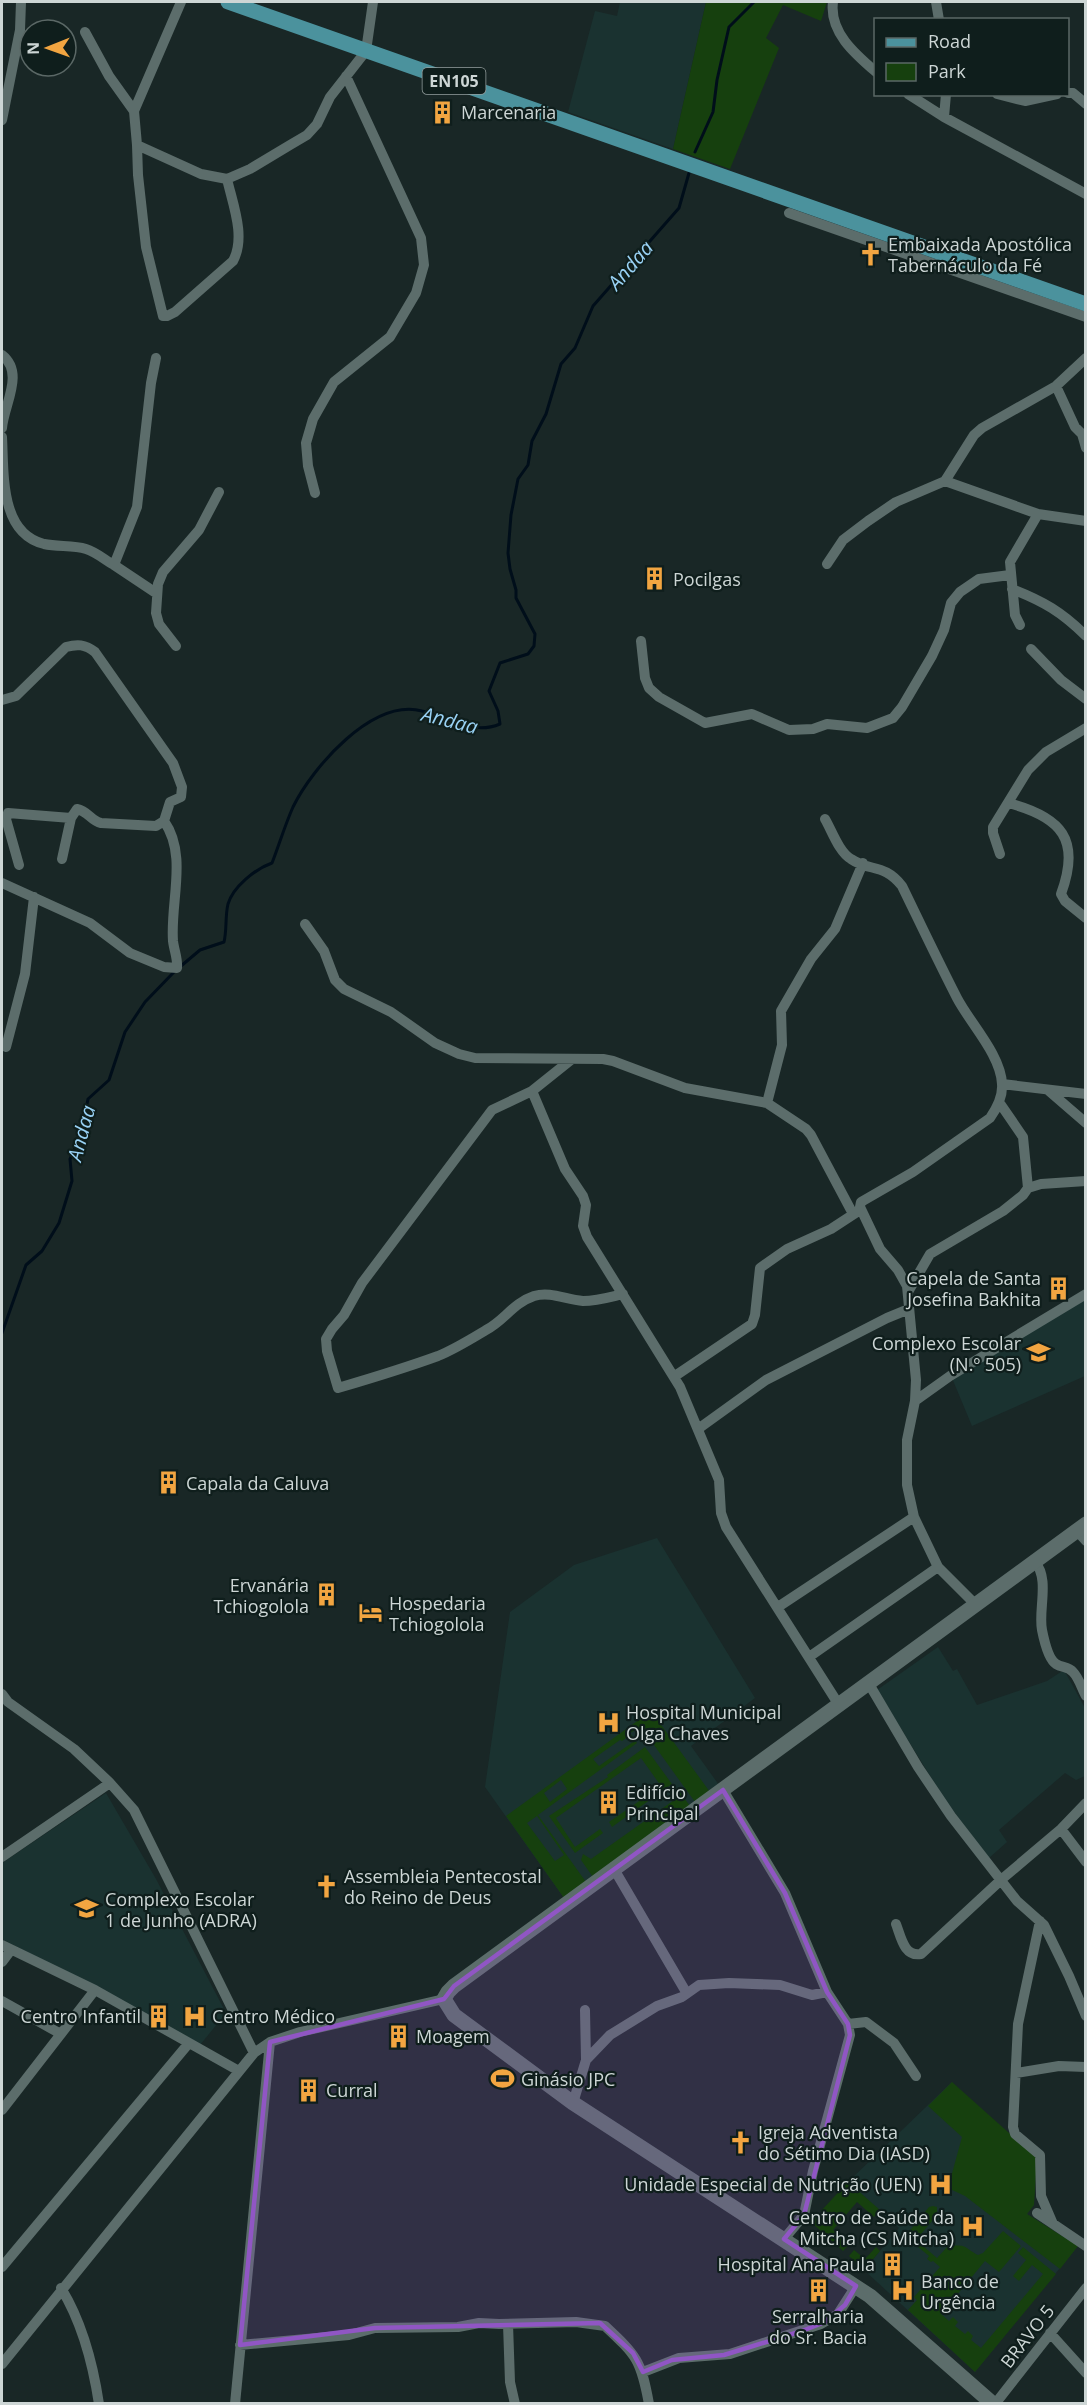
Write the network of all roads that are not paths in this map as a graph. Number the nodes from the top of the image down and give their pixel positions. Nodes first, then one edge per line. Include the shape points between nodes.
1 (21, 2) edge
2 (181, 2) edge
3 (228, 2) edge
4 (373, 2) edge
5 (833, 2) edge
6 (936, 2) edge
7 (939, 18) edge
8 (85, 32) dead end
9 (366, 51) junction
10 (7, 68) edge
11 (874, 70) edge
12 (345, 76) junction
13 (1069, 93) edge
14 (911, 96) edge
15 (946, 96) edge
16 (1005, 96) edge
17 (1048, 96) edge
18 (1086, 104) edge
19 (134, 111) junction
20 (945, 117) junction
21 (2, 120) edge
22 (137, 146) junction
23 (227, 179) junction
24 (1086, 194) edge
25 (789, 213) dead end
26 (998, 280) junction
27 (1038, 298) junction
28 (1086, 304) edge
29 (1086, 317) edge
30 (2, 355) edge
31 (156, 357) dead end
32 (1086, 358) edge
33 (1056, 386) junction
34 (2, 428) edge
35 (2, 437) edge
36 (1086, 448) edge
37 (945, 481) junction
38 (219, 492) dead end
39 (315, 493) dead end
40 (1038, 514) junction
41 (1086, 521) edge
42 (827, 564) dead end
43 (114, 565) junction
44 (1010, 575) junction
45 (1012, 589) junction
46 (156, 593) junction
47 (1020, 625) dead end
48 (1086, 636) edge
49 (641, 641) dead end
50 (176, 646) dead end
51 (1031, 650) dead end
52 (1086, 699) edge
53 (2, 700) edge
54 (1086, 728) edge
55 (1008, 803) junction
56 (71, 818) junction
57 (825, 819) dead end
58 (164, 821) junction
59 (1000, 854) dead end
60 (62, 859) dead end
61 (863, 863) junction
62 (19, 865) dead end
63 (2, 883) edge
64 (34, 897) junction
65 (1086, 918) edge
66 (305, 924) dead end
67 (6, 1047) dead end
68 (572, 1059) junction
69 (1002, 1084) junction
70 (532, 1091) junction
71 (1049, 1091) junction
72 (1086, 1094) edge
73 (999, 1102) junction
74 (767, 1103) junction
75 (1086, 1123) edge
76 (1086, 1181) edge
77 (1028, 1188) junction
78 (856, 1212) junction
79 (908, 1293) junction
80 (623, 1294) junction
81 (1086, 1294) edge
82 (909, 1309) junction
83 (675, 1376) junction
84 (915, 1401) junction
85 (698, 1429) junction
86 (914, 1517) junction
87 (1083, 1532) edge
88 (1035, 1562) junction
89 (938, 1567) junction
90 (976, 1605) junction
91 (778, 1607) junction
92 (809, 1657) junction
93 (869, 1684) junction
94 (2, 1694) edge
95 (1086, 1696) edge
96 (839, 1705) junction
97 (110, 1783) junction
98 (723, 1790) junction
99 (1086, 1803) edge
100 (1061, 1829) junction
101 (2, 1857) edge
102 (1086, 1862) edge
103 (614, 1869) junction
104 (1002, 1879) junction
105 (1040, 1921) junction
106 (896, 1924) dead end
107 (6, 1947) edge
108 (2, 1962) edge
109 (95, 1990) junction
110 (686, 1992) junction
111 (827, 1992) junction
112 (444, 1999) junction
113 (2, 2001) edge
114 (585, 2010) dead end
115 (1086, 2016) edge
116 (848, 2024) junction
117 (61, 2034) junction
118 (270, 2042) junction
119 (189, 2043) junction
120 (254, 2053) junction
121 (586, 2060) junction
122 (1086, 2067) edge
123 (239, 2071) junction
124 (1016, 2073) junction
125 (916, 2076) dead end
126 (573, 2103) junction
127 (2, 2110) edge
128 (1037, 2213) dead end
129 (1053, 2223) junction
130 (784, 2239) junction
131 (1086, 2246) edge
132 (2, 2267) edge
133 (856, 2286) junction
134 (61, 2288) junction
135 (1086, 2288) edge
136 (508, 2324) junction
137 (1050, 2333) junction
138 (240, 2345) junction
139 (2, 2364) edge
140 (643, 2372) junction
141 (1086, 2373) edge
142 (99, 2403) edge
143 (235, 2403) edge
144 (515, 2403) edge
145 (649, 2403) edge
146 (994, 2403) edge

1 - 10 street via 20,30
2 - 19 street
3 - 9 main road, EN105
4 - 9 street
5 - 11 street via 836,27
6 - 7 street
8 - 19 street
9 - 12 street
9 - 26 main road, EN105 via 680,160
10 - 21 street
12 - 23 street via 307,135
12 - 39 street via 422,238 424,265 416,293 390,337 334,382 316,411 306,443
13 - 18 street
14 - 20 street
15 - 20 street
16 - 17 street via 1025,101
19 - 22 street
20 - 24 street
22 - 23 street via 201,174
22 - 23 street via 146,247 163,316 175,312 237,253 236,216
25 - 26 street
26 - 27 main road, EN105
27 - 28 main road, EN105
27 - 29 street
30 - 34 street via 12,374
31 - 43 street via 137,507
32 - 33 street
33 - 36 street
33 - 37 street via 982,428
35 - 43 street via 9,516 18,529 44,544 86,549
37 - 40 street
37 - 42 street via 896,502 868,521 843,540
38 - 46 street via 199,530 163,572
40 - 41 street
40 - 44 street via 1012,557
43 - 46 street
44 - 45 street
44 - 49 street via 979,579 960,592 951,603 932,656 902,707 892,718 867,728 827,724 789,730 752,714 705,723 649,688
45 - 47 street
45 - 48 street via 1042,600 1068,617
46 - 50 street via 159,624
51 - 52 street
53 - 58 street via 16,696 66,647 88,646 173,763 183,793 170,802
54 - 55 street via 1046,752 1028,770
55 - 59 street via 993,827
55 - 65 street via 1043,814 1065,840 1070,863 1061,894
56 - 58 street via 77,809 101,823 156,826
56 - 60 street
56 - 62 street via 8,813 6,819
57 - 61 street via 846,855
58 - 64 street via 171,834 177,870 173,941 177,968 130,953 90,923
61 - 69 street via 886,871 902,886 958,1000 991,1053
61 - 74 street via 835,929 810,959 781,1011 782,1045
63 - 64 street
64 - 67 street via 25,974
66 - 68 street via 324,951 338,985 391,1012 435,1043 475,1058
68 - 70 street
68 - 74 street via 613,1061 686,1088
69 - 71 street
69 - 73 street
70 - 80 street via 564,1169 584,1196 583,1226 587,1237
70 - 80 street via 492,1110 362,1283 326,1339 338,1388 440,1355 491,1328 510,1309 530,1297 541,1294 592,1301
71 - 72 street
71 - 75 street
73 - 77 street via 1023,1137
73 - 78 street via 990,1118 861,1202
74 - 78 street via 806,1130
76 - 77 street
77 - 79 street via 1003,1211 930,1254
78 - 79 street via 905,1281
78 - 83 street via 760,1268 752,1324
79 - 82 street
80 - 83 street
81 - 84 street
82 - 84 street
82 - 85 street via 766,1380
83 - 85 street
84 - 86 street via 907,1440 907,1485
85 - 91 street via 719,1480 726,1527
86 - 89 street
86 - 91 street
87 - 88 main road
88 - 90 main road
88 - 95 street via 1040,1571 1042,1629 1051,1658 1075,1673
89 - 90 street
89 - 92 street
90 - 93 main road
91 - 92 street
92 - 96 street
93 - 96 main road
93 - 104 street via 951,1816
94 - 97 street via 75,1749
96 - 98 main road
97 - 101 street
97 - 120 street via 134,1810
98 - 103 main road
98 - 111 street via 785,1893
99 - 100 street
100 - 102 street
100 - 104 street
103 - 110 street
103 - 112 main road via 454,1986
104 - 105 street via 1017,1901
104 - 106 street via 921,1954 907,1951
105 - 115 street
105 - 124 street via 1018,2024
107 - 108 street
107 - 109 street
109 - 117 street
109 - 119 street
110 - 111 street via 699,1985 729,1983 780,1985 812,1995
110 - 121 street via 610,2035
111 - 116 street
112 - 118 street
112 - 126 main road via 454,2015
113 - 117 street
114 - 121 street
116 - 125 street via 866,2022 894,2043
116 - 130 street via 850,2035 804,2215
117 - 127 street
118 - 120 street
118 - 138 street
119 - 123 street
119 - 132 street
120 - 123 street
121 - 126 street
122 - 124 street via 1059,2066
123 - 134 street
124 - 129 street via 1013,2127 1015,2134 1040,2155 1041,2196
126 - 130 main road
128 - 129 street
129 - 131 street
130 - 133 main road
133 - 140 street via 838,2314 825,2322 730,2354 679,2358
133 - 146 main road
134 - 139 street
134 - 142 street via 71,2304 95,2374
135 - 137 street, BRAVO 5
136 - 138 street via 375,2328 348,2335
136 - 140 street via 600,2323 633,2353
136 - 144 street via 510,2382
137 - 141 street
137 - 146 street, BRAVO 5
138 - 143 street
140 - 145 street

